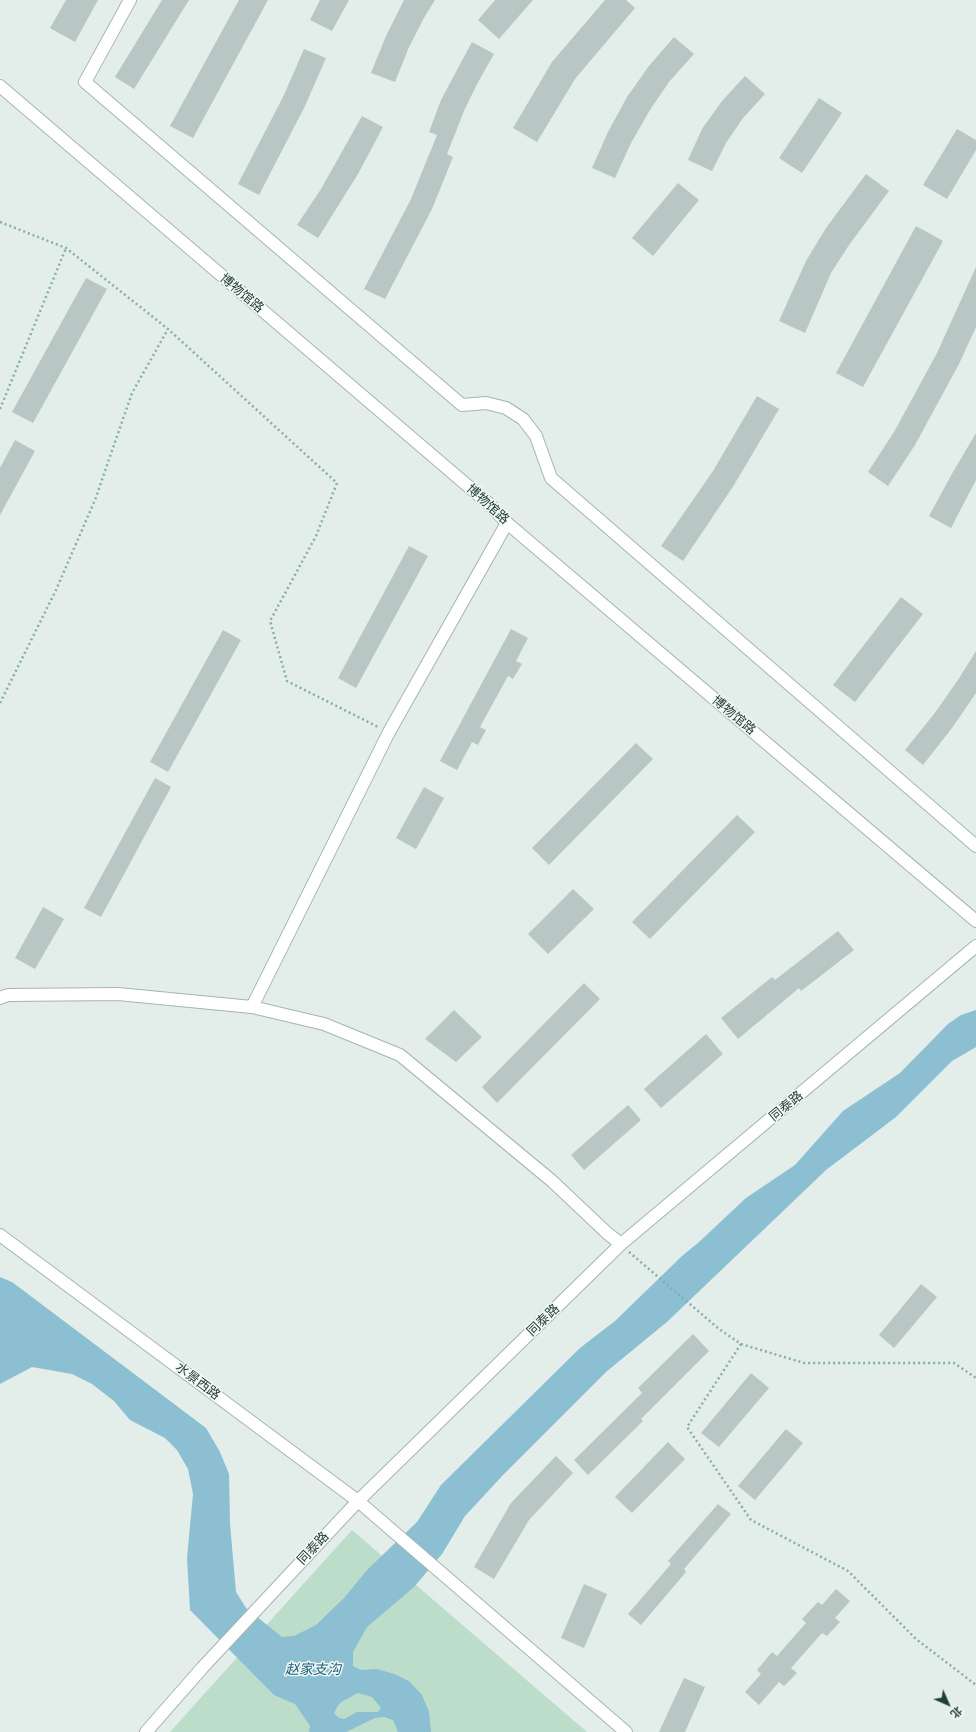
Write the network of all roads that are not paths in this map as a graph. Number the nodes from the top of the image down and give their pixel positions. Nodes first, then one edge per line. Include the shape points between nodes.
1 (130, 0) edge
2 (0, 86) edge
3 (507, 523) junction
4 (976, 846) edge
5 (976, 921) edge
6 (976, 946) edge
7 (0, 998) edge
8 (252, 1007) junction
9 (0, 1235) edge
10 (621, 1244) junction
11 (358, 1501) junction
12 (146, 1732) edge
13 (626, 1732) edge

1 - 4 street via 85,82 462,405 486,403 506,408 523,418 536,436 551,478
2 - 3 street, 博物馆路 via 483,499
3 - 5 street, 博物馆路
3 - 8 street via 389,732
6 - 10 street, 同泰路
7 - 8 street via 118,994
8 - 10 street via 324,1024 400,1055 552,1181
9 - 11 street, 水景西路
10 - 11 street, 同泰路
11 - 12 street, 同泰路 via 202,1667
11 - 13 street, 水景西路

